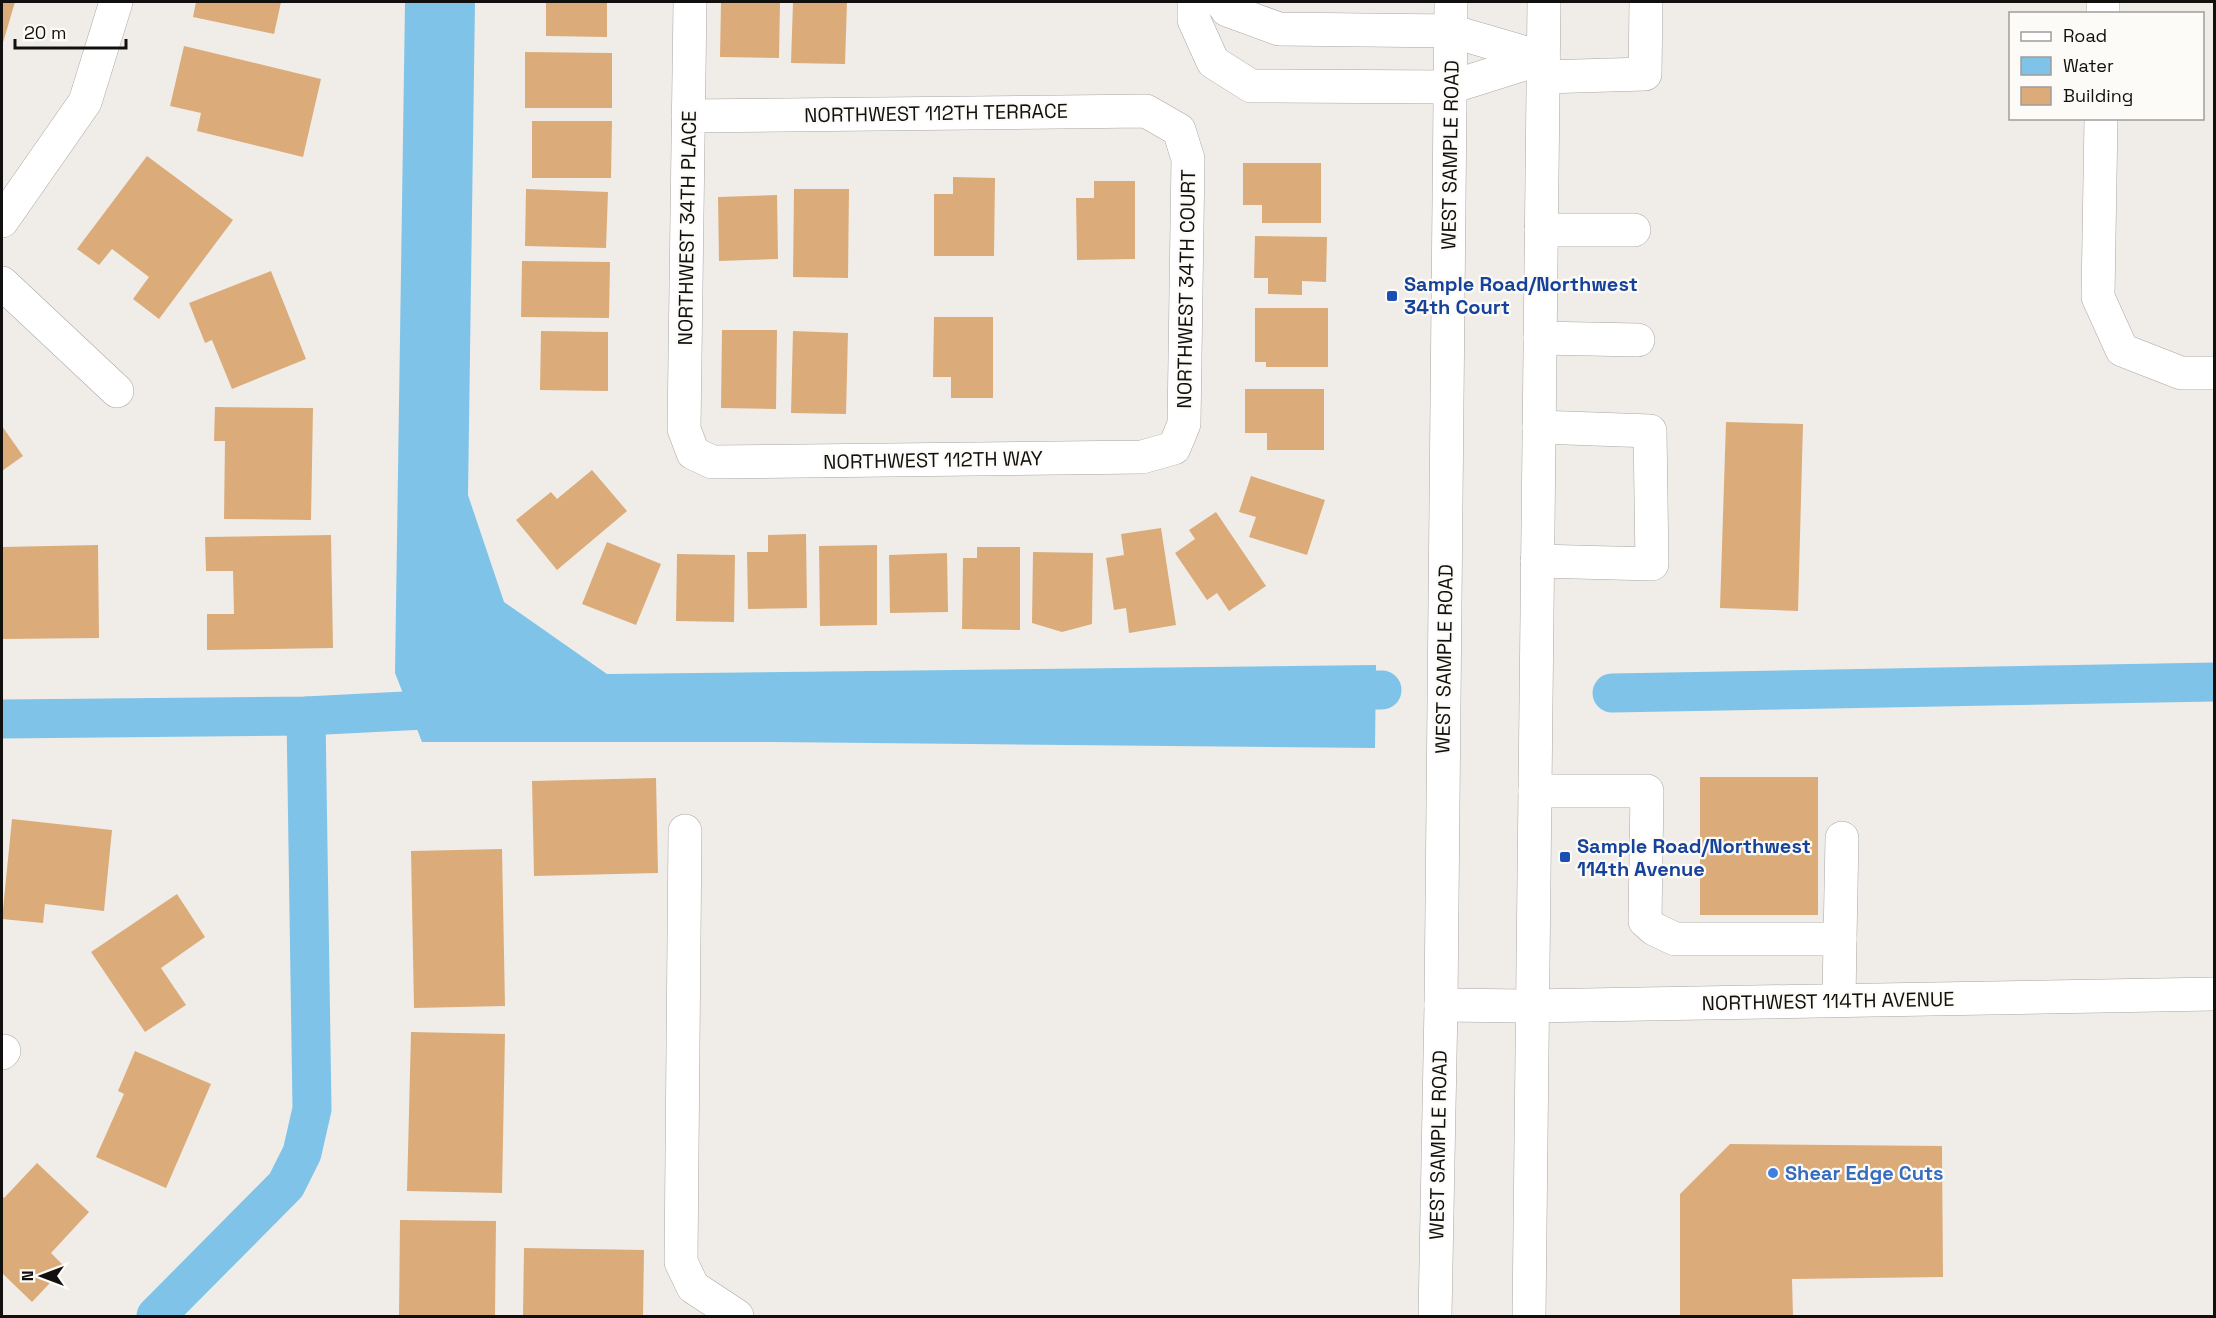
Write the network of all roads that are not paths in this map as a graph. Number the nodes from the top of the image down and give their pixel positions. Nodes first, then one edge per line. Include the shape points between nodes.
1 (117, 2) edge
2 (690, 2) edge
3 (1194, 2) edge
4 (1222, 2) edge
5 (1544, 2) edge
6 (1646, 2) edge
7 (1451, 16) edge
8 (1543, 68) junction
9 (1450, 87) junction
10 (688, 116) junction
11 (2101, 120) edge
12 (1179, 130) joint
13 (2, 221) edge
14 (1541, 230) junction
15 (1634, 230) dead end
16 (2, 283) edge
17 (1540, 338) junction
18 (1638, 340) dead end
19 (2214, 373) edge
20 (117, 391) dead end
21 (1539, 426) junction
22 (1174, 448) joint
23 (693, 453) joint
24 (1537, 561) junction
25 (1534, 791) junction
26 (685, 831) dead end
27 (1842, 838) dead end
28 (1840, 939) junction
29 (2214, 994) edge
30 (1839, 1000) junction
31 (1441, 1005) junction
32 (1532, 1006) junction
33 (737, 1317) edge
34 (1435, 1317) edge
35 (1529, 1317) edge

1 - 13 street via 85,102
2 - 10 street, NORTHWEST 34TH PLACE
3 - 9 street via 1194,20 1213,62 1251,86
4 - 7 street via 1227,10 1279,29
5 - 8 street
6 - 8 street via 1646,74
7 - 8 street
7 - 9 street, WEST SAMPLE ROAD
8 - 9 street
8 - 14 street
9 - 31 street, WEST SAMPLE ROAD
10 - 12 street, NORTHWEST 112TH TERRACE via 1146,111
10 - 23 street, NORTHWEST 34TH PLACE via 684,429
11 - 19 street via 2098,297 2122,350 2181,374
12 - 22 street, NORTHWEST 34TH COURT via 1188,171 1184,424
14 - 15 street
14 - 17 street
16 - 20 street
17 - 18 street
17 - 21 street
21 - 24 street
21 - 24 street via 1650,431 1652,564
22 - 23 street, NORTHWEST 112TH WAY via 1142,458 712,462
24 - 25 street
25 - 28 street via 1647,791 1646,921 1654,930 1675,939
25 - 32 street
26 - 33 street via 681,1262 693,1287
27 - 28 street
28 - 30 street
29 - 30 street, NORTHWEST 114TH AVENUE
30 - 32 street, NORTHWEST 114TH AVENUE
31 - 32 street, NORTHWEST 114TH AVENUE
31 - 34 street, WEST SAMPLE ROAD
32 - 35 street

